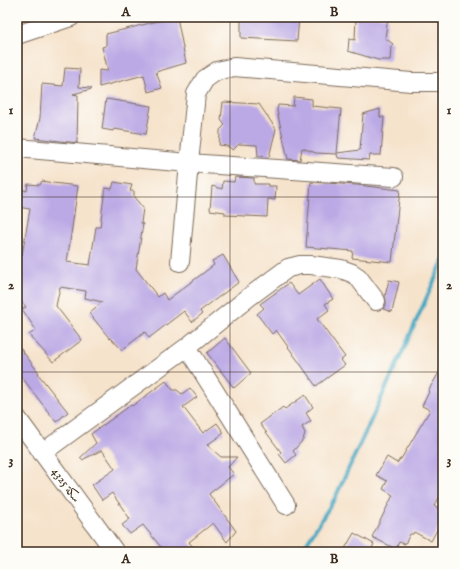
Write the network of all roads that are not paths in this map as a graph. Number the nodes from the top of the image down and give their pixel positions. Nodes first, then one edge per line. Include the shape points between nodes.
1 (71, 17) edge
2 (17, 34) edge
3 (443, 81) edge
4 (17, 148) edge
5 (188, 163) junction
6 (394, 177) dead end
7 (180, 262) dead end
8 (376, 301) dead end
9 (188, 347) junction
10 (17, 418) edge
11 (42, 453) junction
12 (286, 505) dead end
13 (113, 551) edge

1 - 2 street
3 - 5 street via 411,82 234,67 217,71 205,79 196,94
4 - 5 street
5 - 6 street
5 - 7 street
8 - 9 street via 352,273 341,269 300,265 288,268
9 - 11 street
9 - 12 street
10 - 11 street, سكة 4325
11 - 13 street, سكة 4325

